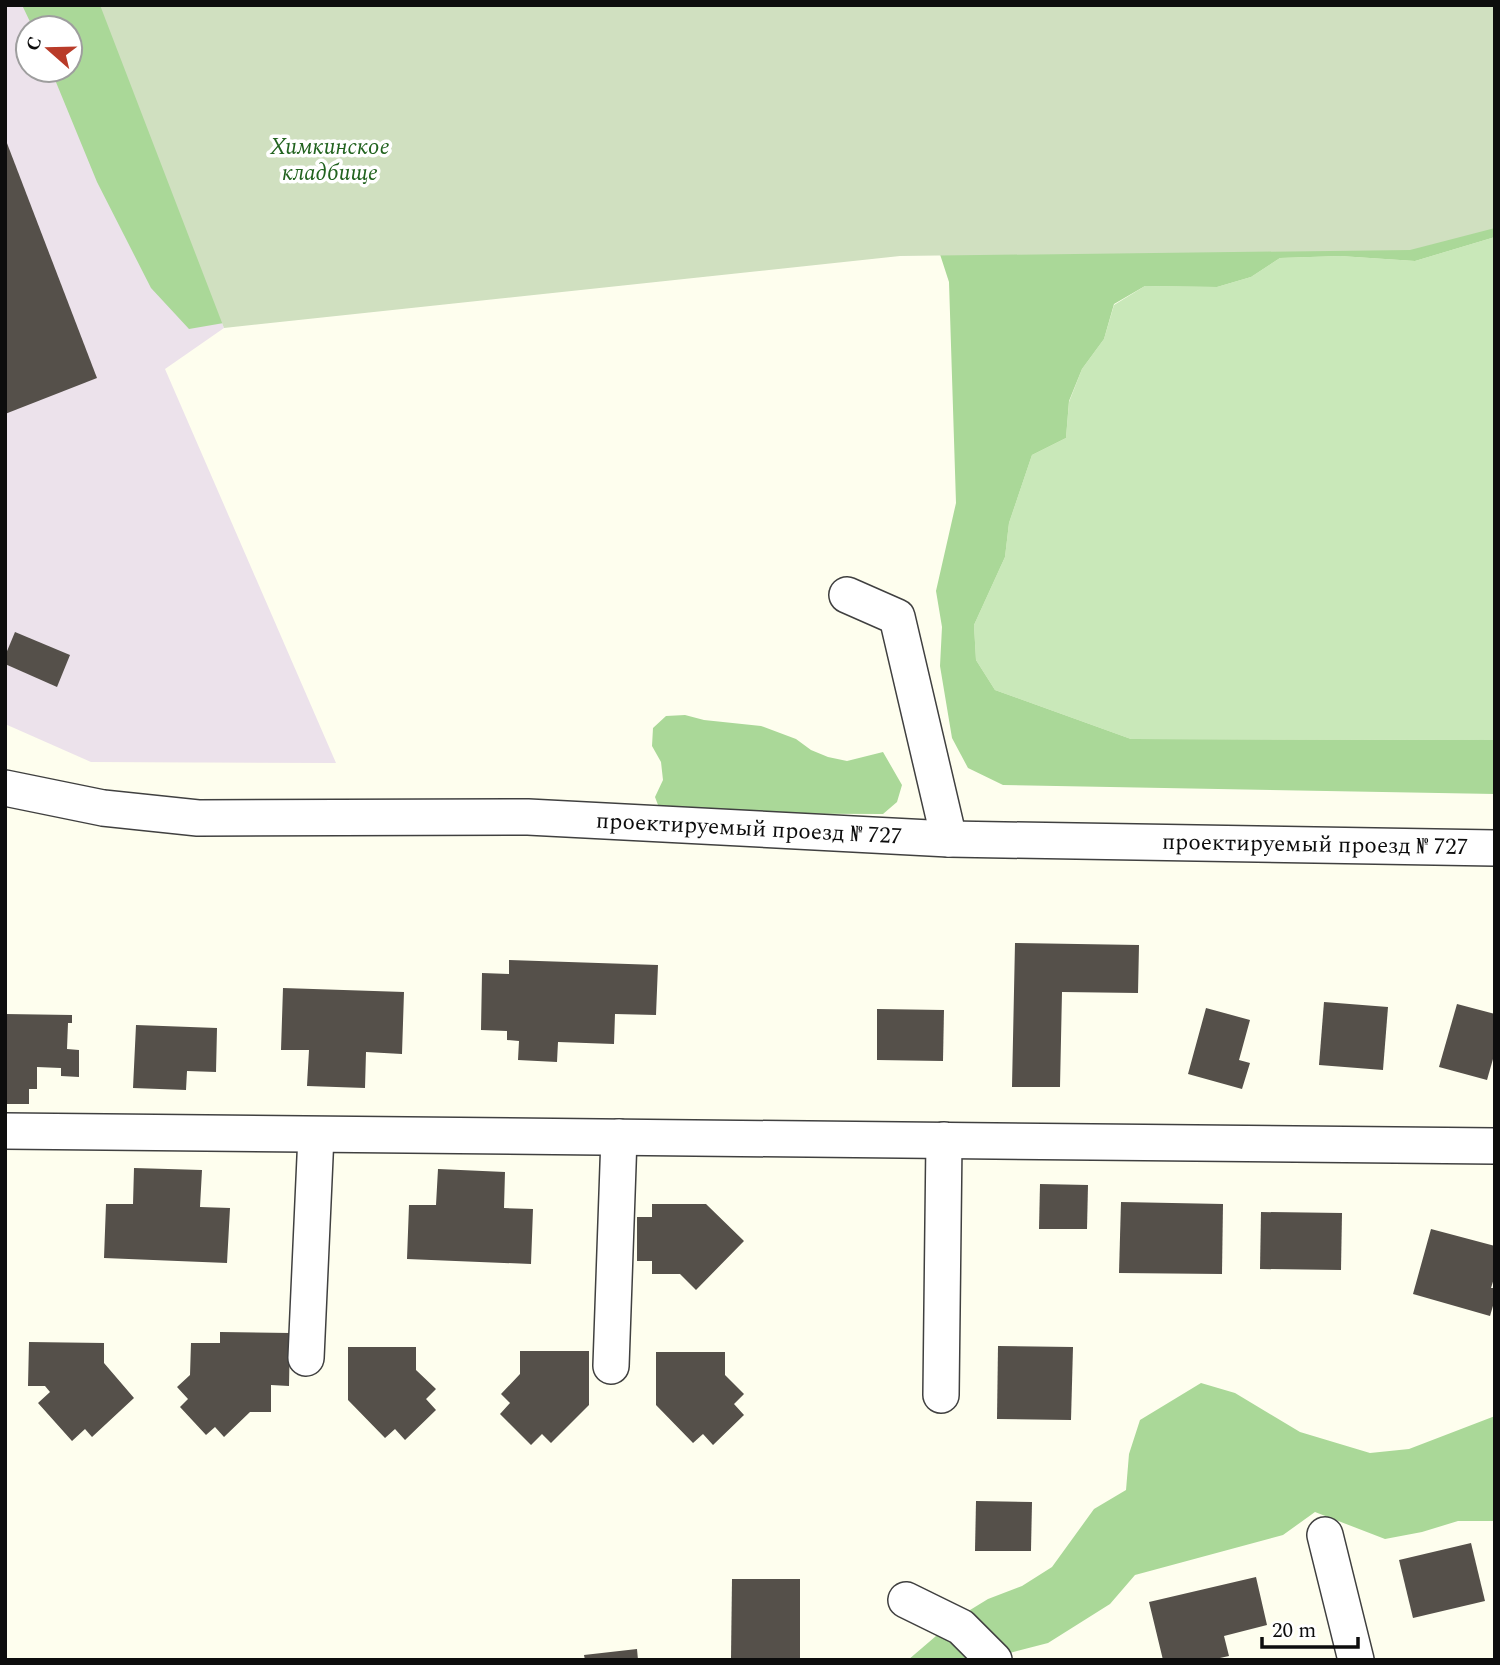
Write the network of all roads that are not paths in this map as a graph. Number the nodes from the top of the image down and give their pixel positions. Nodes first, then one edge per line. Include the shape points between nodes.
1 (847, 595) dead end
2 (5, 788) edge
3 (949, 839) junction
4 (1495, 848) edge
5 (5, 1131) edge
6 (316, 1135) junction
7 (619, 1137) junction
8 (944, 1140) junction
9 (1495, 1146) edge
10 (306, 1358) dead end
11 (611, 1366) dead end
12 (941, 1395) dead end
13 (1325, 1535) dead end
14 (906, 1600) dead end
15 (995, 1660) edge
16 (1356, 1660) edge

1 - 3 street via 897,617
2 - 3 street, проектируемый проезд № 727 via 103,808 198,818 528,817
3 - 4 street, проектируемый проезд № 727
5 - 6 street
6 - 7 street
6 - 10 street
7 - 8 street
7 - 11 street
8 - 9 street
8 - 12 street
13 - 16 street
14 - 15 street via 961,1627

